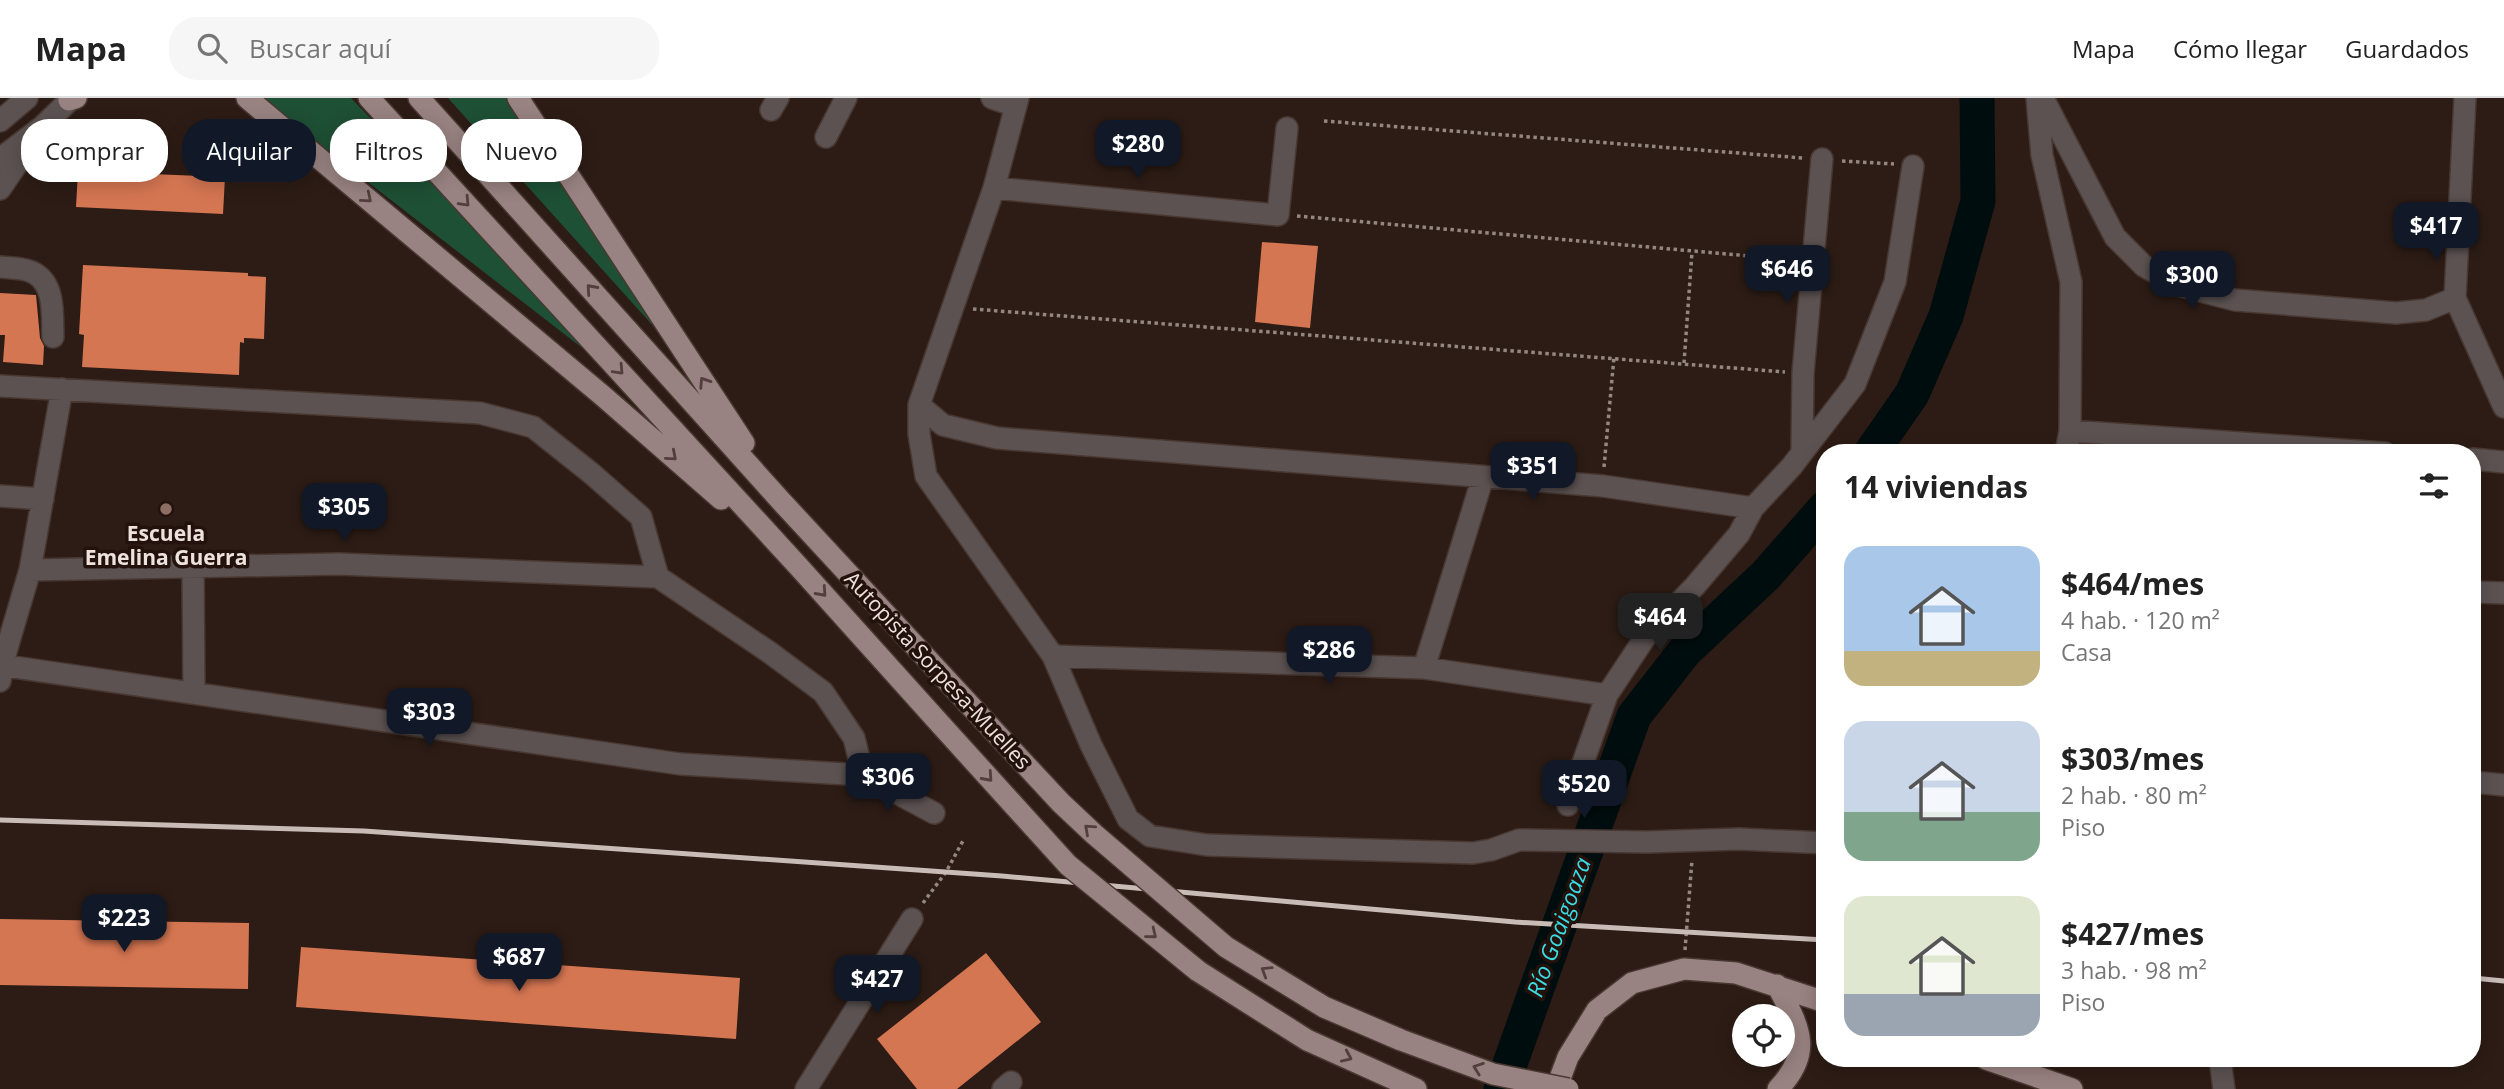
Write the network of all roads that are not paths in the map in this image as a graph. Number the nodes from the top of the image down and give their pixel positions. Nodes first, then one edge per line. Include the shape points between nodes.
1 (27, 98) edge
2 (369, 98) edge
3 (419, 98) edge
4 (518, 98) edge
5 (846, 98) edge
6 (992, 98) edge
7 (2037, 98) edge
8 (2043, 98) edge
9 (2465, 98) edge
10 (73, 99) edge
11 (249, 101) edge
12 (1017, 102) edge
13 (50, 119) edge
14 (0, 121) edge
15 (1287, 128) dead end
16 (826, 137) dead end
17 (21, 142) edge
18 (21, 158) edge
19 (0, 159) edge
20 (1822, 159) road end
21 (1913, 166) road end
22 (995, 188) junction
23 (0, 189) edge
24 (0, 267) edge
25 (2455, 298) junction
26 (53, 337) dead end
27 (0, 386) edge
28 (62, 389) junction
29 (919, 405) junction
30 (2504, 407) edge
31 (2070, 431) junction
32 (2068, 444) edge
33 (2256, 444) edge
34 (1802, 452) junction
35 (2481, 461) edge
36 (2504, 462) edge
37 (1483, 477) junction
38 (0, 496) edge
39 (43, 499) junction
40 (781, 501) junction
41 (1753, 508) junction
42 (193, 567) junction
43 (799, 567) junction
44 (30, 570) junction
45 (658, 578) junction
46 (2481, 592) edge
47 (2504, 593) edge
48 (1053, 656) junction
49 (1424, 668) junction
50 (1, 670) edge
51 (194, 693) junction
52 (1607, 695) junction
53 (863, 775) junction
54 (2481, 783) edge
55 (2504, 785) edge
56 (1568, 804) dead end
57 (934, 813) dead end
58 (1816, 843) edge
59 (912, 919) road end
60 (1777, 985) junction
61 (1816, 999) edge
62 (2009, 1067) edge
63 (2221, 1067) edge
64 (806, 1089) edge
65 (1416, 1089) edge
66 (1556, 1089) edge
67 (1568, 1089) edge
68 (1778, 1089) edge
69 (2072, 1089) edge
70 (2224, 1089) edge

1 - 14 street
2 -> 43 main road, Autopista Sorpesa-Muelles
40 -> 3 main road, Autopista Sorpesa-Muelles
40 -> 4 main road
5 - 16 street
6 - 12 street
7 - 31 street via 2042,155 2071,282
8 - 25 street via 2115,237 2144,266 2177,285 2235,300 2396,313 2426,310
9 - 25 street
10 - 13 street
11 -> 43 main road via 603,396
12 - 22 street
15 - 22 street via 1278,215
17 - 19 street
18 - 23 street
20 - 34 street via 1803,373
21 - 34 street via 1895,282 1855,384
22 - 29 street
24 - 26 street via 34,273 47,286
25 - 30 street
27 - 28 street
28 - 39 street
28 - 45 street via 480,413 533,427 640,517
29 - 37 street via 943,425 997,438
29 - 48 street via 926,476
31 - 32 street
31 - 33 street
34 - 41 street
35 - 36 street
37 - 41 street via 1603,486
37 - 49 street
38 - 39 street
39 - 44 street
67 -> 40 main road, Autopista Sorpesa-Muelles, bridge via 1493,1074 1401,1040 1324,1007 1226,947 1061,803
41 - 52 street via 1739,534 1644,639
42 - 44 street
42 - 45 street via 339,564
42 - 51 street
43 -> 65 main road, Autopista Sorpesa-Muelles, bridge via 1068,865 1198,971 1307,1040
44 - 50 street
45 - 53 street via 823,692 854,738
46 - 47 street
48 - 49 street
48 - 58 street via 1128,819 1150,836 1207,845 1473,853 1519,840
49 - 52 street
50 - 51 street
51 - 53 street via 680,764
52 - 56 street
53 - 57 street
54 - 55 street
59 - 64 street
60 - 61 main road
60 - 66 main road via 1736,973 1684,969 1632,983 1597,1010 1568,1056
60 - 68 main road via 1797,1024 1801,1049 1795,1068
62 - 69 main road
63 - 70 street

